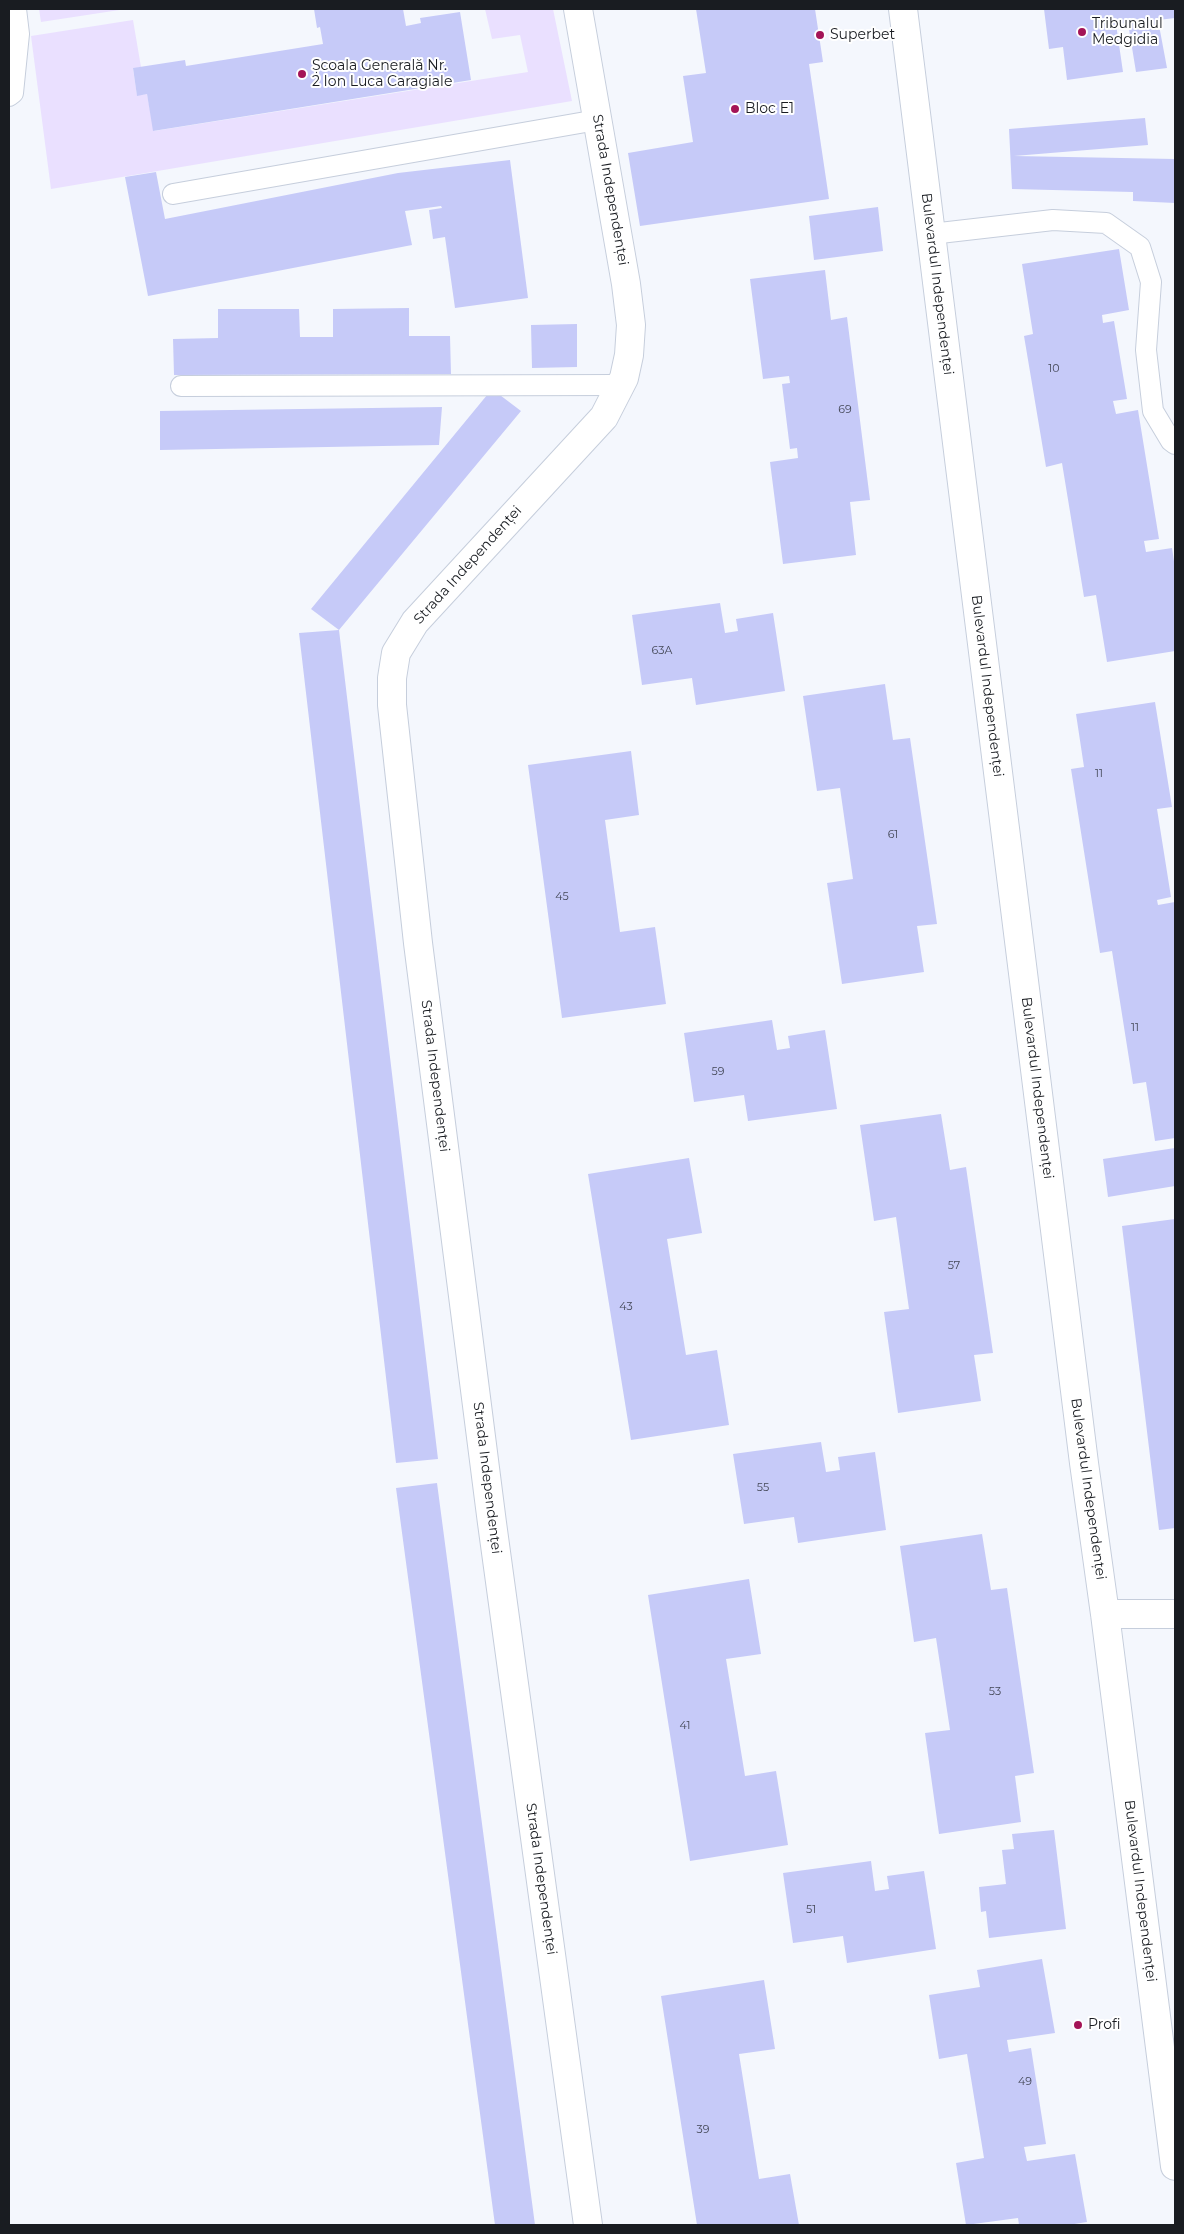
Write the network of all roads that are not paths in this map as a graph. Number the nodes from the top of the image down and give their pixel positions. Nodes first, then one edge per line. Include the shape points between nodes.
1 (16, 9) edge
2 (578, 9) edge
3 (903, 9) edge
4 (9, 96) edge
5 (598, 120) junction
6 (173, 194) dead end
7 (931, 234) junction
8 (620, 385) junction
9 (181, 386) dead end
10 (1175, 444) edge
11 (1105, 1614) junction
12 (1175, 1614) edge
13 (1175, 2166) edge
14 (588, 2225) edge

1 - 4 lane via 19,34 13,93
2 - 5 street, Strada Independenței
3 - 7 street, Bulevardul Independenței
5 - 6 lane
5 - 8 street, Strada Independenței via 631,325 629,355
7 - 10 lane via 1053,220 1106,223 1140,247 1151,282 1146,350 1154,411
7 - 11 street, Bulevardul Independenței
8 - 9 lane
8 - 14 street, Strada Independenței via 604,417 416,622 396,653 392,678 392,705 419,952 492,1523
11 - 12 street
11 - 13 street, Bulevardul Independenței

